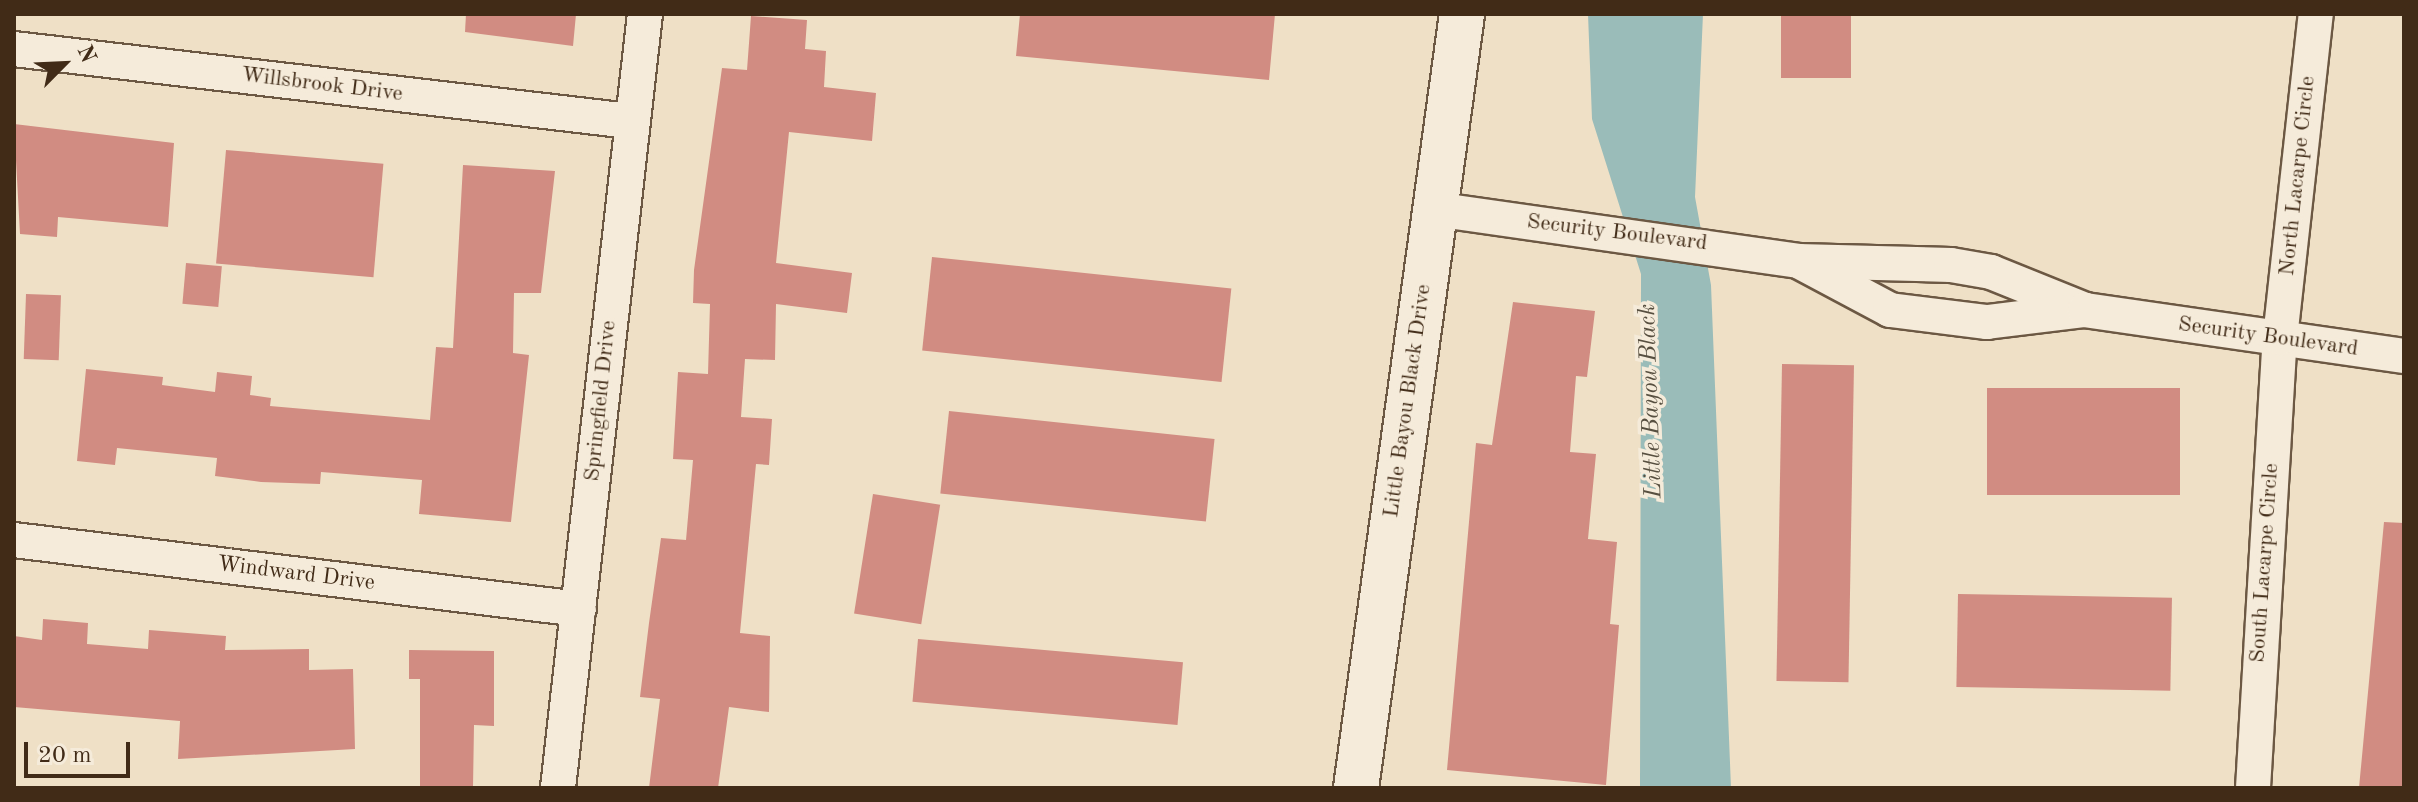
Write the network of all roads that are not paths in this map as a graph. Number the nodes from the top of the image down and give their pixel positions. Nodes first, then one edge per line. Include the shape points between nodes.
1 (645, 14) edge
2 (1462, 14) edge
3 (2316, 14) edge
4 (14, 49) edge
5 (630, 121) junction
6 (1434, 209) junction
7 (1798, 261) junction
8 (2085, 310) junction
9 (2280, 338) junction
10 (2404, 356) edge
11 (14, 540) edge
12 (579, 609) junction
13 (558, 788) edge
14 (1356, 788) edge
15 (2253, 788) edge

1 - 5 street, Springfield Drive
2 - 6 main road, Little Bayou Black Drive
3 - 9 street, North Lacarpe Circle
4 - 5 street, Willsbrook Drive
5 - 12 street, Springfield Drive
6 - 7 street, Security Boulevard
6 - 14 main road, Little Bayou Black Drive
7 - 8 street, Security Boulevard via 1964,267
7 - 8 street, Security Boulevard via 1890,310 1987,322
8 - 9 street, Security Boulevard
9 - 10 street, Security Boulevard
9 - 15 street, South Lacarpe Circle
11 - 12 street, Windward Drive
12 - 13 street, Springfield Drive

